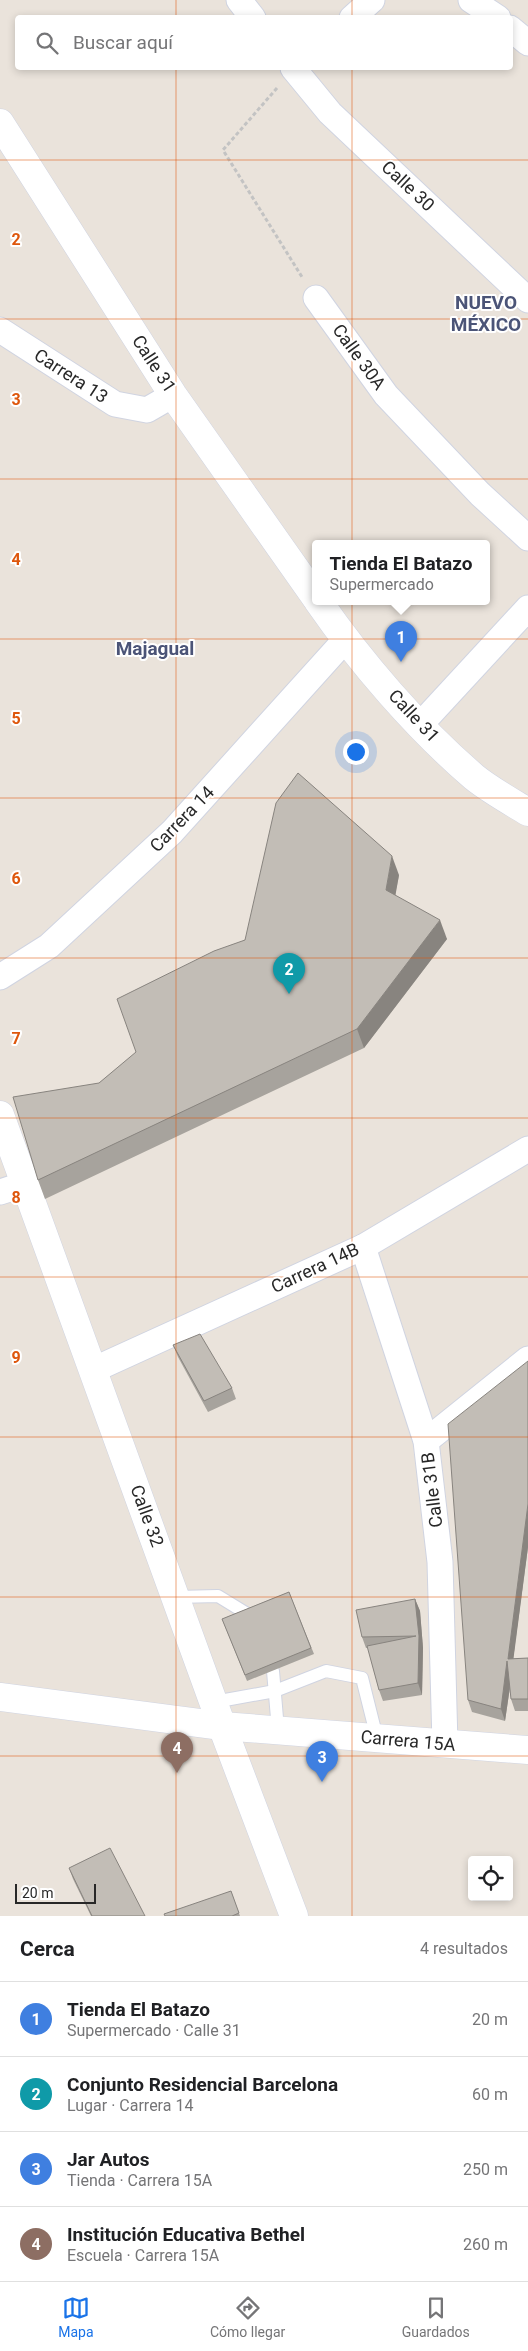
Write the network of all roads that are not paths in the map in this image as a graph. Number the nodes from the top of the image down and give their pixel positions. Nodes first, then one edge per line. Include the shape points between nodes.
1 (239, 0) edge
2 (372, 0) edge
3 (471, 0) edge
4 (251, 15) edge
5 (355, 15) edge
6 (494, 15) edge
7 (513, 30) edge
8 (528, 43) edge
9 (296, 70) edge
10 (0, 123) edge
11 (316, 298) road end
12 (528, 300) edge
13 (0, 330) edge
14 (174, 395) junction
15 (528, 538) edge
16 (312, 593) edge
17 (320, 605) edge
18 (528, 608) edge
19 (345, 640) junction
20 (420, 725) junction
21 (528, 812) edge
22 (0, 978) edge
23 (0, 1115) edge
24 (528, 1149) edge
25 (25, 1184) junction
26 (0, 1192) edge
27 (363, 1247) junction
28 (528, 1359) edge
29 (94, 1370) junction
30 (426, 1441) junction
31 (176, 1597) junction
32 (250, 1615) edge
33 (273, 1671) edge
34 (275, 1691) junction
35 (0, 1697) edge
36 (218, 1714) junction
37 (278, 1730) junction
38 (377, 1738) junction
39 (445, 1744) junction
40 (525, 1753) edge
41 (294, 1916) edge

1 - 4 street
2 - 5 street
3 - 6 street
7 - 8 street
9 - 12 street, Calle 30 via 330,112
10 - 14 street, Calle 31
11 - 15 street, Calle 30A via 386,395 480,494
13 - 14 street, Carrera 13 via 115,404 147,410
14 - 16 street, Calle 31
17 - 19 street, Calle 31
18 - 20 street
19 - 20 street, Calle 31
19 - 22 street, Carrera 14 via 172,832 49,946
20 - 21 street, Calle 31 via 475,778
23 - 25 street, Calle 32 via 22,1151
24 - 27 street, Carrera 14B
25 - 26 street
25 - 29 street, Calle 32
27 - 29 street, Carrera 14B
27 - 30 street, Calle 31B
28 - 30 street
29 - 31 street, Calle 32
30 - 39 street, Calle 31B via 440,1562
31 - 32 lane via 218,1596
31 - 36 street, Calle 32
33 - 34 lane
34 - 36 lane
34 - 37 lane
34 - 38 lane via 326,1671 362,1678
35 - 36 street, Carrera 15A
36 - 37 street, Carrera 15A
36 - 41 street, Calle 32
37 - 38 street, Carrera 15A
38 - 39 street, Carrera 15A
39 - 40 street, Carrera 15A

